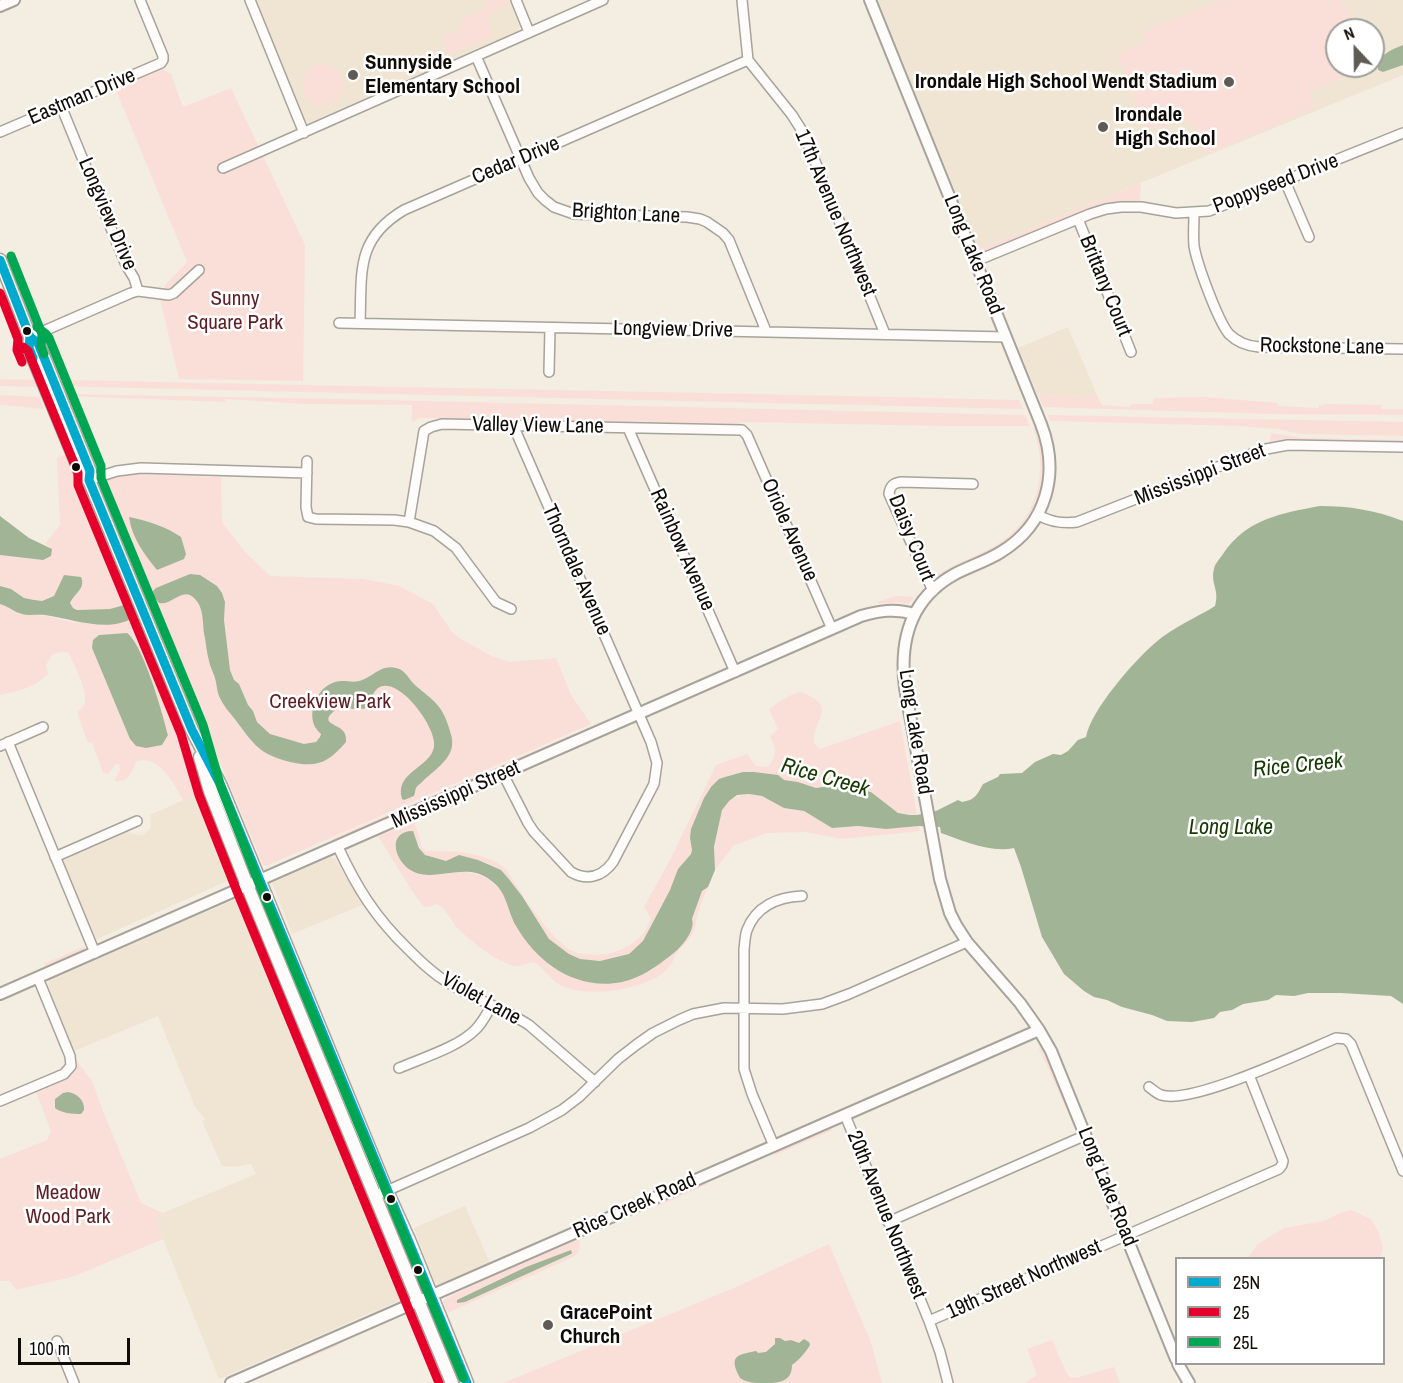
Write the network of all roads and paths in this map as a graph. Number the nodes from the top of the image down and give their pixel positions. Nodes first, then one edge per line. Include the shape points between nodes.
1 (14, 0) edge
2 (140, 0) edge
3 (249, 0) edge
4 (516, 0) edge
5 (603, 0) edge
6 (742, 0) edge
7 (870, 0) edge
8 (0, 6) edge
9 (529, 32) junction
10 (476, 56) junction
11 (747, 60) junction
12 (61, 106) junction
13 (0, 132) edge
14 (304, 133) junction
15 (1403, 133) edge
16 (521, 160) junction
17 (223, 168) dead end
18 (1285, 181) junction
19 (1194, 213) junction
20 (1078, 219) junction
21 (1309, 237) dead end
22 (0, 260) edge
23 (975, 261) junction
24 (199, 270) dead end
25 (138, 291) junction
26 (339, 323) dead end
27 (360, 323) junction
28 (550, 328) junction
29 (766, 332) junction
30 (885, 334) junction
31 (30, 337) junction
32 (1006, 337) junction
33 (1403, 349) edge
34 (1131, 352) dead end
35 (549, 372) dead end
36 (513, 425) junction
37 (628, 428) junction
38 (745, 431) joint
39 (1403, 447) edge
40 (308, 461) dead end
41 (307, 473) junction
42 (89, 480) junction
43 (882, 480) dead end
44 (973, 484) dead end
45 (891, 486) junction
46 (1038, 515) junction
47 (409, 522) junction
48 (933, 591) junction
49 (511, 609) dead end
50 (914, 614) junction
51 (832, 629) junction
52 (735, 672) junction
53 (639, 715) junction
54 (43, 727) dead end
55 (192, 730) junction
56 (4, 744) edge
57 (504, 774) junction
58 (137, 821) dead end
59 (338, 847) junction
60 (55, 857) junction
61 (260, 879) junction
62 (247, 885) junction
63 (802, 896) dead end
64 (967, 942) junction
65 (95, 952) junction
66 (38, 978) junction
67 (0, 994) edge
68 (492, 1005) junction
69 (743, 1009) junction
70 (1039, 1030) junction
71 (399, 1068) dead end
72 (1249, 1075) junction
73 (596, 1082) junction
74 (1149, 1087) dead end
75 (0, 1101) edge
76 (845, 1115) junction
77 (1086, 1135) junction
78 (774, 1146) junction
79 (1403, 1172) edge
80 (387, 1191) junction
81 (375, 1196) junction
82 (888, 1222) junction
83 (1126, 1235) junction
84 (432, 1296) junction
85 (419, 1302) junction
86 (929, 1321) junction
87 (57, 1341) dead end
88 (1175, 1357) edge
89 (1179, 1365) edge
90 (74, 1383) edge
91 (231, 1383) edge
92 (452, 1383) edge
93 (466, 1383) edge
94 (948, 1383) edge
95 (1189, 1383) edge

1 - 8 street
2 - 12 street, Eastman Drive via 163,60
3 - 14 street
4 - 9 street
5 - 9 street
6 - 11 street
7 - 23 street, Long Lake Road
9 - 10 street
10 - 14 street
10 - 16 street, Brighton Lane
11 - 16 street, Cedar Drive
11 - 30 street, 17th Avenue Northwest via 804,134
12 - 13 street, Eastman Drive
12 - 25 street, Longview Drive
14 - 17 street
15 - 18 street, Poppyseed Drive
16 - 27 street, Cedar Drive via 404,210 381,226 363,261
16 - 29 street, Brighton Lane via 538,193 564,211 687,217 716,226 729,240
18 - 19 street, Poppyseed Drive via 1220,208
18 - 21 street
19 - 20 street, Poppyseed Drive via 1121,207
19 - 33 street, Rockstone Lane via 1197,259 1221,322 1236,340 1259,347
20 - 23 street, Poppyseed Drive
20 - 34 street, Brittany Court
22 - 31 main road
23 - 32 street, Long Lake Road
24 - 25 street, Longview Drive via 169,295
25 - 31 street
26 - 27 street, Longview Drive
27 - 28 street, Longview Drive
28 - 29 street, Longview Drive
28 - 35 street
29 - 30 street, Longview Drive
30 - 32 street, Longview Drive
31 - 42 main road via 38,343 90,471
32 - 46 street, Long Lake Road via 1047,440 1050,476
36 - 37 street, Valley View Lane
36 - 47 street, Valley View Lane via 441,424 424,431
36 - 53 street, Thorndale Avenue
37 - 38 street, Valley View Lane
37 - 52 street, Rainbow Avenue
38 - 51 street, Oriole Avenue
39 - 46 street, Mississippi Street via 1267,448 1077,522 1057,523
40 - 41 street
41 - 42 street via 141,468
41 - 47 street via 308,517
42 - 55 main road
43 - 45 street, Daisy Court
44 - 45 street, Daisy Court via 901,482
45 - 48 street, Daisy Court via 889,494
46 - 48 street, Long Lake Road via 1011,546 956,574
47 - 49 street via 446,539 496,602
48 - 50 street, Long Lake Road
50 - 51 street, Mississippi Street via 880,611
50 - 64 street, Long Lake Road via 906,636 903,670 946,900
51 - 52 street, Mississippi Street
52 - 53 street, Mississippi Street
53 - 57 street, Mississippi Street
53 - 57 street, Thorndale Avenue via 655,752 654,784 613,862 597,876 578,875 567,868 534,832
54 - 56 street
55 - 61 main road via 221,786
55 - 62 main road via 210,790
56 - 60 street
57 - 59 street, Mississippi Street
58 - 60 street
59 - 61 street, Mississippi Street
59 - 68 street, Violet Lane via 371,908 400,941 447,982
60 - 65 street
61 - 62 street, Mississippi Street
61 - 80 main road
62 - 65 street, Mississippi Street
62 - 81 main road
63 - 69 street via 769,903 750,924 744,949
64 - 69 street via 822,1004
64 - 70 street, Long Lake Road
65 - 66 street, Mississippi Street
66 - 67 street, Mississippi Street
66 - 75 street via 71,1066 64,1074
68 - 71 street via 482,1023 466,1038
68 - 73 street, Violet Lane via 529,1025
69 - 73 street via 693,1014 653,1033 618,1059
69 - 78 street via 744,1069
70 - 76 street, Rice Creek Road
70 - 77 street, Long Lake Road
72 - 74 street via 1187,1094 1162,1095
72 - 79 street via 1336,1038 1346,1039
72 - 83 street, 19th Street Northwest via 1282,1166
73 - 80 street via 562,1110 529,1128
76 - 78 street, Rice Creek Road
76 - 82 street, 20th Avenue Northwest
77 - 82 street
77 - 83 street, Long Lake Road
78 - 84 street, Rice Creek Road
80 - 81 street
80 - 84 main road
81 - 85 main road
82 - 86 street, 20th Avenue Northwest
83 - 86 street, 19th Street Northwest
83 - 88 street, Long Lake Road
84 - 85 street, Rice Creek Road
84 - 93 main road
85 - 91 street, Rice Creek Road
85 - 92 main road
86 - 94 street, 20th Avenue Northwest
87 - 90 street
89 - 95 street

